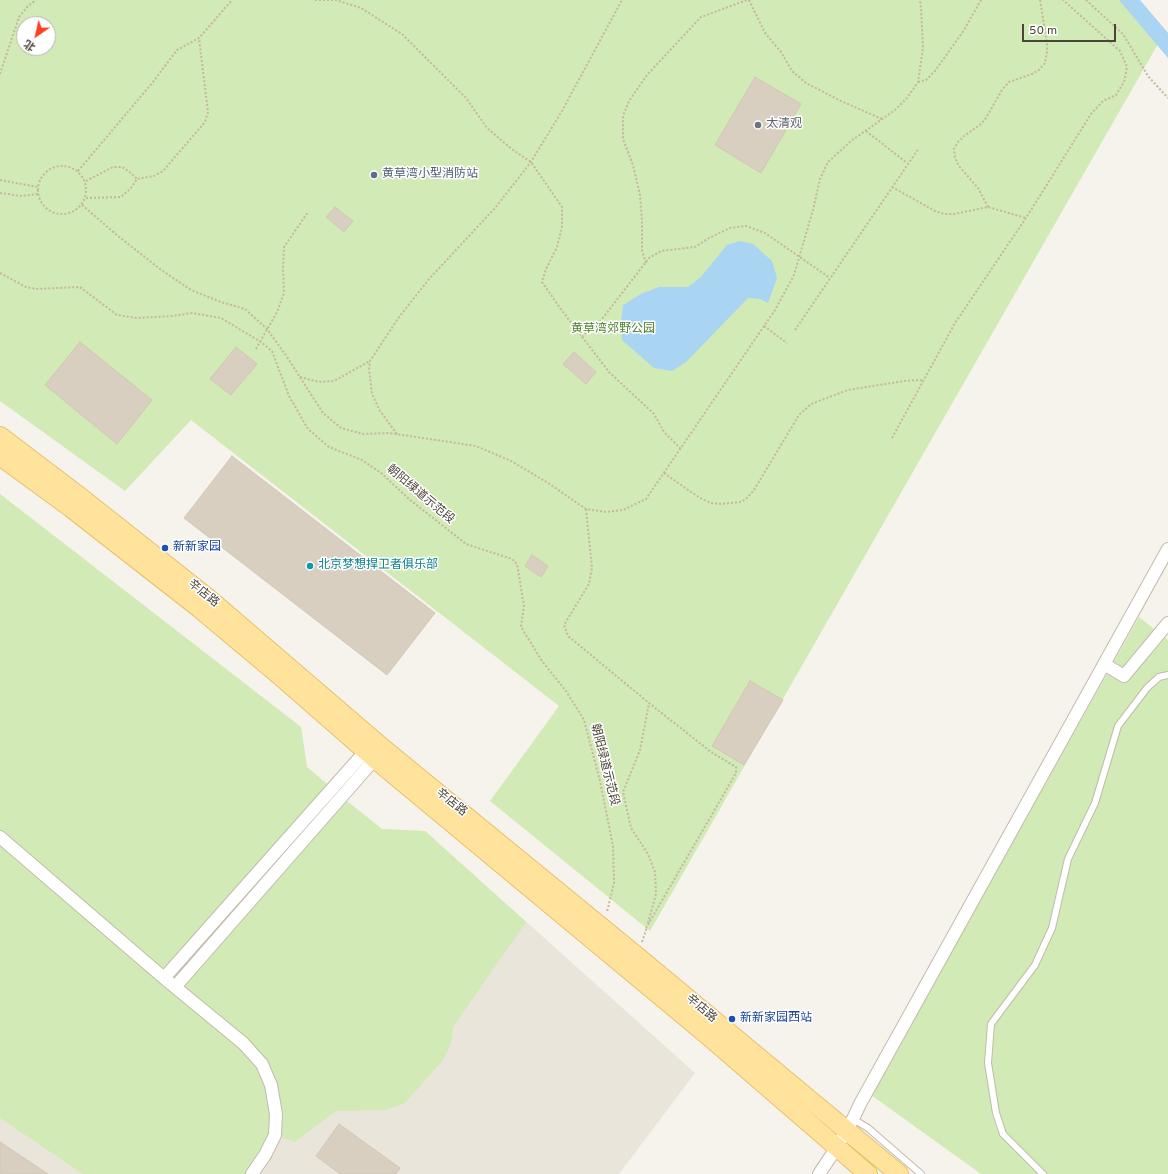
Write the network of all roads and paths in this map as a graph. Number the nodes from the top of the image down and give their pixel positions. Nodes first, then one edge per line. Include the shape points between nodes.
1 (36, 0) edge
2 (232, 0) edge
3 (316, 0) edge
4 (622, 0) edge
5 (748, 0) edge
6 (920, 0) edge
7 (981, 0) edge
8 (1040, 0) edge
9 (1063, 0) edge
10 (1086, 0) edge
11 (199, 38) junction
12 (0, 74) edge
13 (918, 82) junction
14 (1168, 98) edge
15 (882, 119) junction
16 (865, 131) junction
17 (919, 148) dead end
18 (531, 162) junction
19 (907, 163) junction
20 (78, 171) junction
21 (137, 179) junction
22 (0, 180) edge
23 (85, 181) junction
24 (38, 187) junction
25 (892, 187) junction
26 (0, 193) edge
27 (38, 194) junction
28 (86, 198) junction
29 (82, 205) junction
30 (988, 207) junction
31 (308, 212) dead end
32 (1026, 218) junction
33 (799, 258) junction
34 (646, 263) junction
35 (0, 273) edge
36 (830, 278) junction
37 (764, 326) junction
38 (267, 328) junction
39 (795, 330) dead end
40 (582, 337) junction
41 (260, 342) junction
42 (787, 343) dead end
43 (256, 349) dead end
44 (370, 361) junction
45 (300, 377) junction
46 (924, 381) junction
47 (397, 434) junction
48 (0, 436) edge
49 (892, 438) dead end
50 (680, 449) junction
51 (0, 456) edge
52 (664, 473) junction
53 (586, 509) junction
54 (1168, 549) edge
55 (1168, 623) edge
56 (1104, 664) junction
57 (1168, 675) edge
58 (649, 704) junction
59 (375, 750) junction
60 (0, 837) edge
61 (603, 928) junction
62 (646, 928) junction
63 (638, 957) junction
64 (164, 978) junction
65 (175, 987) junction
66 (850, 1124) junction
67 (837, 1147) junction
68 (252, 1174) edge
69 (819, 1174) edge
70 (868, 1174) edge
71 (899, 1174) edge
72 (921, 1174) edge
73 (1043, 1174) edge

1 - 12 path via 19,17
2 - 11 path
3 - 18 path via 336,0 361,8 402,34 466,98 487,128
4 - 18 path via 562,111
5 - 15 path via 765,33 792,71 806,83
5 - 34 path via 701,17 648,75 629,101 623,116 623,139 640,195 642,250
6 - 13 path via 923,48
7 - 13 path via 964,30 935,71 926,80
8 - 30 path via 1047,42 1045,63 1032,74 1009,82 982,124 964,136 954,149 959,166 978,188
9 - 32 path via 1120,51 1127,67 1126,73 1116,95 1103,101 1091,114
10 - 14 path via 1123,34 1148,76
11 - 20 path via 177,50
11 - 21 path via 208,112 205,122 163,172
13 - 15 path via 907,98
15 - 16 path
16 - 19 path
16 - 33 path via 828,162 820,179 814,210
17 - 19 path
18 - 40 path via 562,207 562,227 542,282
18 - 44 path via 495,208 430,278 399,317
19 - 25 path
20 - 23 path
20 - 24 path via 59,165 51,168 44,172
21 - 23 path via 122,167 113,167
21 - 28 path via 121,197
22 - 24 path
23 - 28 path
24 - 27 path
25 - 30 path via 944,214
25 - 36 path
26 - 27 path via 22,196
27 - 29 path via 46,208 61,214 76,210
28 - 29 path
29 - 38 path via 142,255 191,290 245,309
30 - 32 path
31 - 38 path via 284,247 284,293 277,312
32 - 46 path via 955,323
33 - 34 path via 765,233 746,226 730,228 695,247 661,251 649,258
33 - 36 path
33 - 37 path via 794,275
34 - 40 path via 599,323 590,327
35 - 41 path, 朝阳绿道示范段 via 26,287 36,289 80,287 118,315 137,318 192,313 221,318
36 - 39 path
37 - 42 path
37 - 50 path
38 - 41 path
38 - 45 path
40 - 50 path via 609,372 654,414 664,432
41 - 43 path
41 - 61 path, 朝阳绿道示范段 via 272,351 289,396 308,429 329,447 362,460 381,473 409,499 466,544 512,559 517,564 524,606 521,627 584,720 600,781 613,846 614,883
44 - 45 path via 334,381 319,382
44 - 47 path via 372,394 380,411
45 - 47 path via 323,413 341,428 363,434
46 - 49 path
46 - 52 path via 904,381 848,390 812,404 799,415 763,477 741,502 716,504 702,499
47 - 53 path via 476,446 511,461
48 - 59 main road, 辛店路 via 207,597
50 - 52 path
51 - 59 main road, 辛店路 via 199,608
52 - 53 path via 646,499 623,510 606,512
53 - 58 path via 592,568 589,584 564,625 568,636
54 - 56 street
55 - 56 street via 1124,676
56 - 66 street
57 - 73 lane via 1159,677 1148,688 1118,726 1095,803 1068,858 1052,928 1035,965 991,1024 988,1063 998,1120 1003,1134
58 - 62 path via 640,750 623,792 631,828 648,854 655,872 656,894
58 - 62 path via 736,768 736,773
59 - 61 main road, 辛店路
59 - 64 street
59 - 65 street
59 - 67 main road, 辛店路
60 - 64 street
61 - 63 main road, 辛店路
62 - 63 path
63 - 66 main road, 辛店路
64 - 65 street
65 - 68 street via 243,1043 262,1064 271,1085 276,1114 275,1135
66 - 67 street
66 - 71 main road, 辛店路
66 - 72 lane via 868,1128
67 - 69 street
67 - 70 main road, 辛店路

